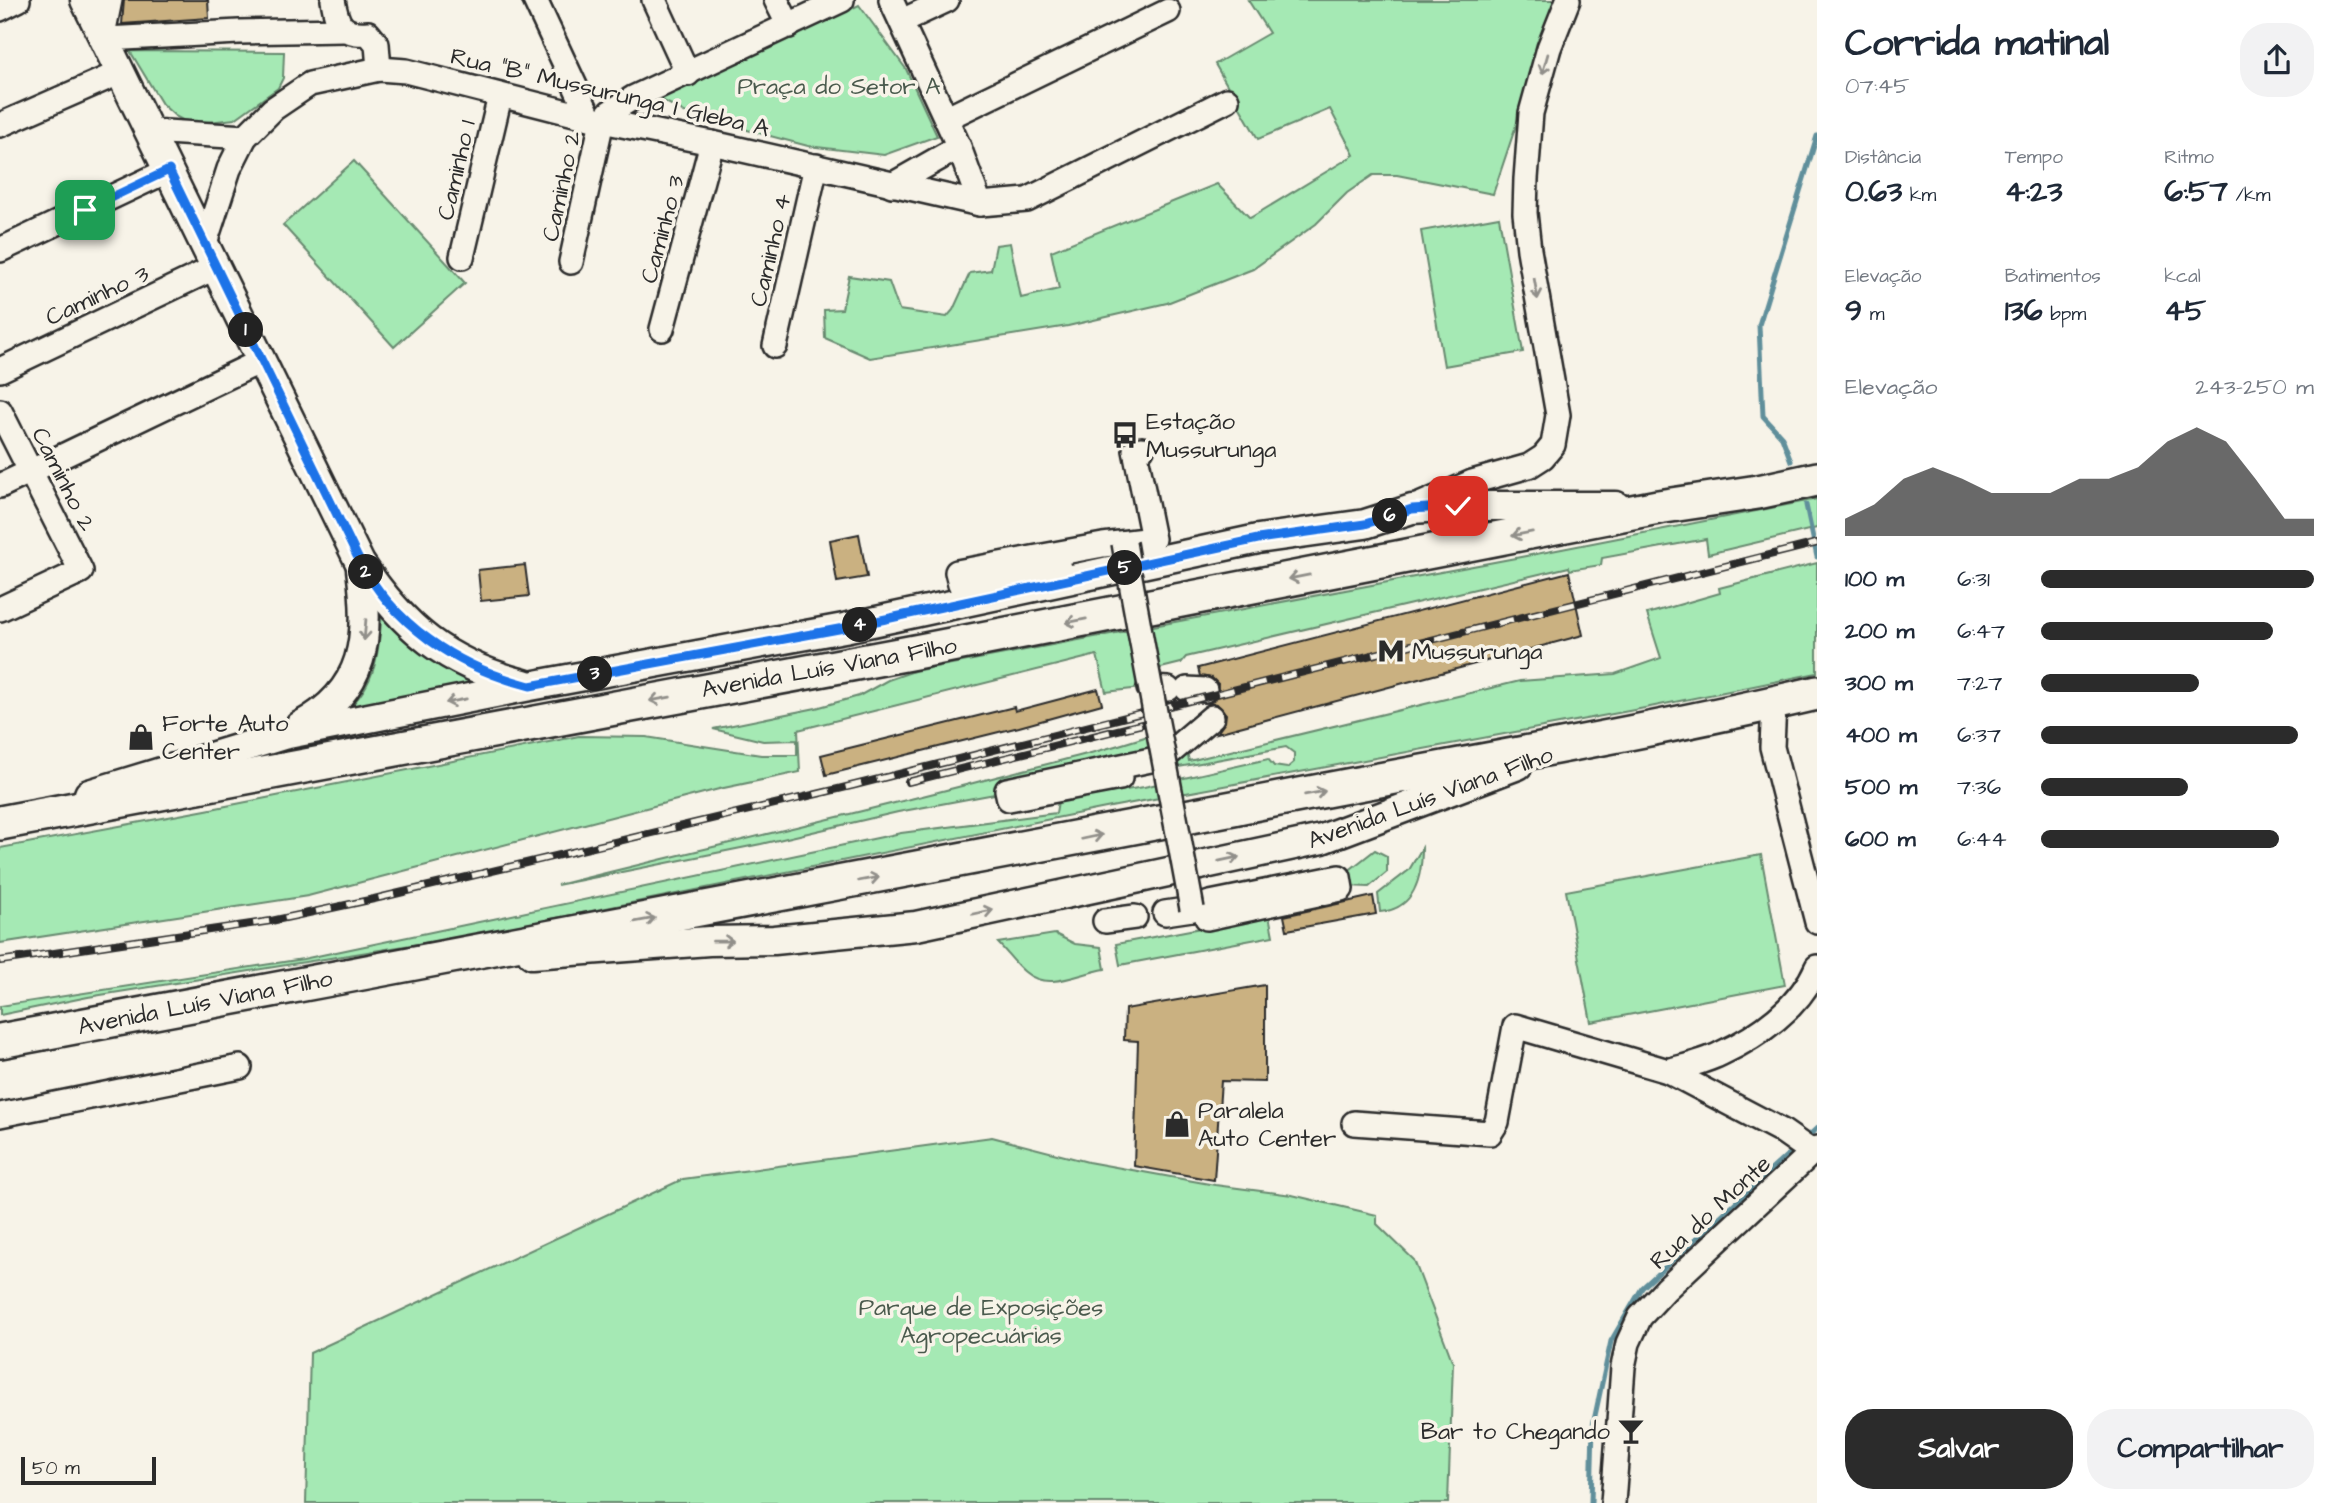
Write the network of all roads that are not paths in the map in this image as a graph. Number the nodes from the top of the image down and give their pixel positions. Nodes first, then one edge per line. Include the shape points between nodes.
1 (18, 0) edge
2 (85, 0) edge
3 (110, 0) edge
4 (333, 0) edge
5 (535, 0) edge
6 (654, 0) edge
7 (776, 0) edge
8 (842, 0) edge
9 (891, 0) edge
10 (947, 0) edge
11 (1568, 0) edge
12 (0, 9) edge
13 (1168, 11) dead end
14 (902, 21) junction
15 (789, 26) junction
16 (345, 30) junction
17 (104, 37) junction
18 (379, 69) junction
19 (121, 72) junction
20 (688, 74) junction
21 (500, 96) junction
22 (1227, 100) dead end
23 (947, 118) junction
24 (596, 120) junction
25 (0, 125) edge
26 (150, 131) junction
27 (245, 137) junction
28 (712, 143) junction
29 (959, 146) junction
30 (816, 166) junction
31 (169, 170) junction
32 (892, 185) junction
33 (980, 204) junction
34 (0, 250) edge
35 (210, 255) junction
36 (462, 257) dead end
37 (571, 262) dead end
38 (662, 329) dead end
39 (775, 346) dead end
40 (261, 360) junction
41 (0, 370) edge
42 (0, 411) edge
43 (1142, 449) dead end
44 (31, 471) junction
45 (1817, 479) edge
46 (0, 486) edge
47 (1658, 507) junction
48 (1412, 509) junction
49 (1124, 543) junction
50 (360, 563) junction
51 (968, 576) dead end
52 (0, 609) edge
53 (530, 686) junction
54 (1817, 693) edge
55 (1774, 703) junction
56 (1212, 717) dead end
57 (283, 735) junction
58 (1576, 745) junction
59 (1165, 757) junction
60 (1046, 787) dead end
61 (0, 822) edge
62 (1165, 913) dead end
63 (1200, 914) junction
64 (1135, 917) dead end
65 (1105, 920) dead end
66 (1817, 922) edge
67 (411, 963) junction
68 (1817, 967) edge
69 (0, 1041) edge
70 (240, 1067) dead end
71 (1668, 1071) junction
72 (0, 1115) edge
73 (1354, 1123) dead end
74 (1804, 1145) edge
75 (1613, 1503) edge

1 - 12 street
2 - 17 main road
3 - 17 street
4 - 16 street
5 - 24 street
6 - 20 street
7 - 15 street
8 - 15 street
9 - 14 street
10 - 14 street
11 -> 48 street via 1531,113 1526,180 1529,250 1558,415 1553,445 1529,466 1472,482
13 - 23 street
14 - 23 street
15 - 20 street
16 - 17 street
16 - 18 street via 368,33 377,44
17 - 19 main road
18 - 21 street, Rua "B" Mussurunga I Gleba A via 416,73
18 - 27 street, Rua "B" Mussurunga I Gleba A via 310,84 273,109
19 - 25 street
19 - 26 main road
20 - 24 street
21 - 24 street, Rua "B" Mussurunga I Gleba A
21 - 36 street, Caminho 1
22 - 33 street, Rua "B" Mussurunga I Gleba A via 1027,200
23 - 29 street
24 - 28 street, Rua "B" Mussurunga I Gleba A
24 - 37 street, Caminho 2
26 - 27 street
26 - 31 main road
27 - 35 street, Rua "B" Mussurunga I Gleba A via 229,169
28 - 30 street, Rua "B" Mussurunga I Gleba A
28 - 38 street, Caminho 3
29 - 32 street
29 - 33 street
30 - 32 street, Rua "B" Mussurunga I Gleba A
30 - 39 street, Caminho 4
31 - 34 street
31 - 35 main road
32 - 33 street, Rua "B" Mussurunga I Gleba A
35 - 40 main road
35 - 41 street, Caminho 3
40 - 44 street
40 - 50 main road
42 - 44 street, Caminho 2
43 - 49 street via 1135,450 1153,539
44 - 46 street
44 - 52 street, Caminho 2 via 82,571
45 - 47 highway, Avenida Luís Viana Filho
47 - 48 main road, Avenida Luís Viana Filho
47 -> 61 highway, Avenida Luís Viana Filho via 915,652
48 - 53 main road, Avenida Luís Viana Filho via 1365,524 1258,539 844,628
49 - 51 street via 957,572 960,584 1060,568 1060,564
49 - 59 street, bridge via 1177,689
50 - 53 main road via 404,621 437,647 498,678
50 -> 57 main road via 367,610 364,645 353,674 338,699 317,717
53 -> 57 main road, Avenida Luís Viana Filho
54 - 55 highway, Avenida Luís Viana Filho
55 - 58 highway, Avenida Luís Viana Filho
55 - 66 street via 1772,747
56 - 59 street
57 - 61 main road, Avenida Luís Viana Filho
67 -> 58 highway, Avenida Luís Viana Filho
67 -> 58 main road, Avenida Luís Viana Filho via 774,940 916,926 1322,839
59 - 60 street via 1007,790 1009,799 1120,778 1118,772
59 - 63 street, bridge
62 - 63 street
63 - 63 street via 1341,889 1339,877
64 - 65 street
67 - 69 highway, Avenida Luís Viana Filho
68 - 71 street via 1809,985 1785,1013 1720,1054
70 - 72 street
71 - 73 street via 1515,1026 1497,1122 1490,1133
71 - 74 street
74 - 75 street, Rua do Monte via 1640,1317 1623,1367

